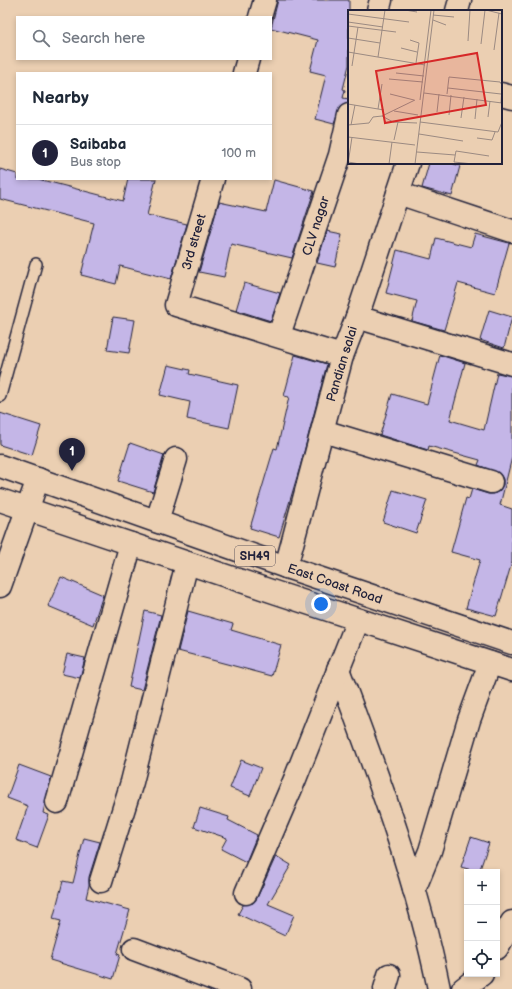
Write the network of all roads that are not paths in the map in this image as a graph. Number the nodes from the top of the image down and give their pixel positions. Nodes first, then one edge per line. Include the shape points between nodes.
1 (265, 0) edge
2 (381, 0) edge
3 (460, 0) edge
4 (378, 10) edge
5 (457, 10) edge
6 (260, 16) edge
7 (248, 60) edge
8 (244, 72) edge
9 (502, 94) edge
10 (512, 97) edge
11 (348, 120) edge
12 (408, 164) edge
13 (213, 180) edge
14 (398, 193) junction
15 (512, 231) edge
16 (36, 264) dead end
17 (357, 317) junction
18 (279, 336) junction
19 (342, 356) junction
20 (512, 364) edge
21 (0, 396) edge
22 (323, 430) junction
23 (176, 459) dead end
24 (0, 466) edge
25 (38, 479) junction
26 (491, 482) dead end
27 (0, 500) edge
28 (28, 509) junction
29 (157, 521) junction
30 (131, 544) junction
31 (186, 563) junction
32 (286, 567) junction
33 (0, 586) edge
34 (358, 620) junction
35 (512, 644) edge
36 (490, 663) junction
37 (338, 669) junction
38 (512, 670) edge
39 (57, 802) dead end
40 (101, 882) dead end
41 (414, 890) junction
42 (246, 893) dead end
43 (512, 922) edge
44 (500, 943) edge
45 (134, 949) dead end
46 (478, 977) edge
47 (240, 989) edge
48 (439, 989) edge
49 (462, 989) edge

1 - 6 street
2 - 4 street
3 - 5 street
7 - 8 street
9 - 10 street
11 - 18 street, CLV nagar via 340,155
12 - 14 street, Pandian salai
13 - 18 street, 3rd street via 176,305
14 - 15 street
14 - 17 street, Pandian salai
16 - 21 lane
17 - 19 street, Pandian salai
17 - 20 street
18 - 19 street
19 - 22 street, Pandian salai
22 - 26 street
22 - 32 street, Pandian salai
23 - 29 street
24 - 25 street, East Coast Road / SH49
25 - 28 street
25 - 29 street, East Coast Road / SH49
27 - 28 street, East Coast Road / SH49
28 - 30 street, East Coast Road / SH49
28 - 33 street
29 - 32 street, East Coast Road / SH49
30 - 31 street, East Coast Road / SH49
30 - 39 street
31 - 34 street, East Coast Road / SH49
31 - 40 street via 132,782
32 - 35 street, East Coast Road / SH49
34 - 36 street, East Coast Road / SH49
34 - 37 street
36 - 38 street, East Coast Road / SH49
36 - 41 street via 469,720 430,851
37 - 41 street via 399,836
37 - 42 street via 295,779
41 - 48 street via 432,953
43 - 44 street
45 - 47 street
46 - 49 street

